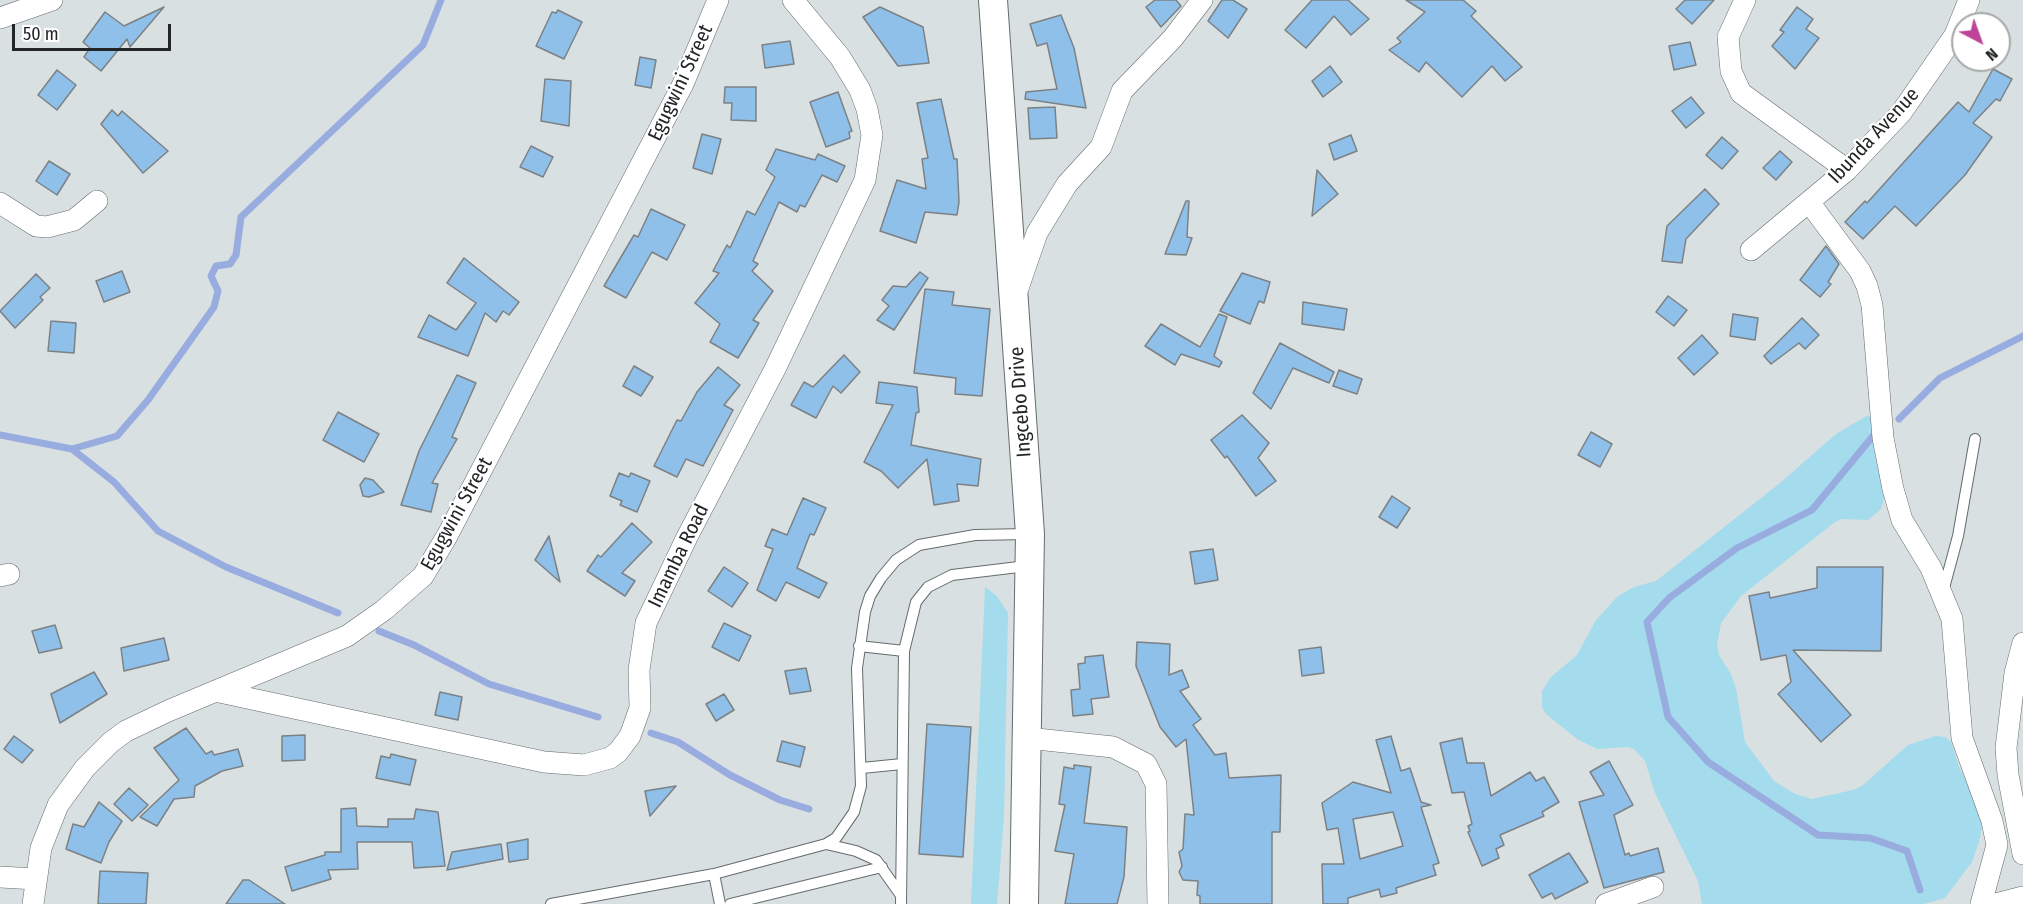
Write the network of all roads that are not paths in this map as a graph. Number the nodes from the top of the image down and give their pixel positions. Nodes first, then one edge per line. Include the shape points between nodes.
1 (52, 0) edge
2 (718, 0) edge
3 (793, 0) edge
4 (993, 0) edge
5 (1202, 0) edge
6 (1745, 0) edge
7 (1969, 0) edge
8 (0, 18) edge
9 (1847, 170) junction
10 (98, 201) dead end
11 (1809, 202) junction
12 (0, 203) edge
13 (1751, 250) dead end
14 (1014, 299) junction
15 (1975, 439) dead end
16 (1030, 534) junction
17 (1030, 566) junction
18 (1943, 594) junction
19 (2023, 643) edge
20 (859, 646) junction
21 (904, 651) junction
22 (215, 691) junction
23 (1027, 738) junction
24 (902, 764) junction
25 (862, 768) junction
26 (1024, 804) junction
27 (826, 844) junction
28 (2023, 854) edge
29 (882, 867) junction
30 (714, 874) junction
31 (0, 877) edge
32 (36, 879) junction
33 (1653, 887) dead end
34 (2023, 897) edge
35 (901, 899) edge
36 (33, 904) edge
37 (551, 904) edge
38 (720, 904) edge
39 (730, 904) edge
40 (1012, 904) edge
41 (1024, 904) edge
42 (1158, 904) edge
43 (1606, 904) edge
44 (1981, 904) edge
45 (1996, 904) edge

1 - 8 street
2 - 22 street, Egugwini Street via 678,94 432,563 407,591 347,636
3 - 22 street, Imamba Road via 840,57 867,109 872,135 865,180 775,369 646,623 639,670 640,708 630,736 618,752 584,765 544,762
4 - 14 main road, Ingcebo Drive
5 - 14 street via 1173,38 1122,91 1101,147 1067,184 1037,233
6 - 9 street via 1728,37 1731,71 1741,93
7 - 9 street, Ibunda Avenue via 1955,35 1933,71 1901,113
9 - 11 street, Ibunda Avenue
10 - 12 street via 74,220 47,227 36,226
11 - 13 street, Ibunda Avenue
11 - 18 street via 1867,286 1872,305 1882,438 1893,489 1902,520
14 - 16 main road, Ingcebo Drive
15 - 18 lane
16 - 17 main road, Ingcebo Drive
16 - 20 lane via 948,538 919,545 896,560 870,596
17 - 21 lane via 952,575 928,587 916,602
17 - 23 main road, Ingcebo Drive
18 - 44 street via 1952,619 1962,738 1996,836 1995,857
19 - 28 street via 2015,673 2006,748
20 - 21 lane
20 - 25 lane
21 - 24 lane
22 - 32 street, Egugwini Street via 126,731 84,768 47,826
23 - 26 main road, Ingcebo Drive
23 - 42 street via 1113,747 1146,764 1156,784
24 - 25 lane
24 - 35 lane
25 - 27 lane via 854,812 843,831
26 - 40 main road, Ingcebo Drive
26 - 41 main road, Ingcebo Drive
27 - 29 lane via 856,850
27 - 30 lane
29 - 35 lane
29 - 39 lane
30 - 37 lane
30 - 38 lane
31 - 32 street
32 - 36 street, Egugwini Street
33 - 43 street
34 - 45 street

